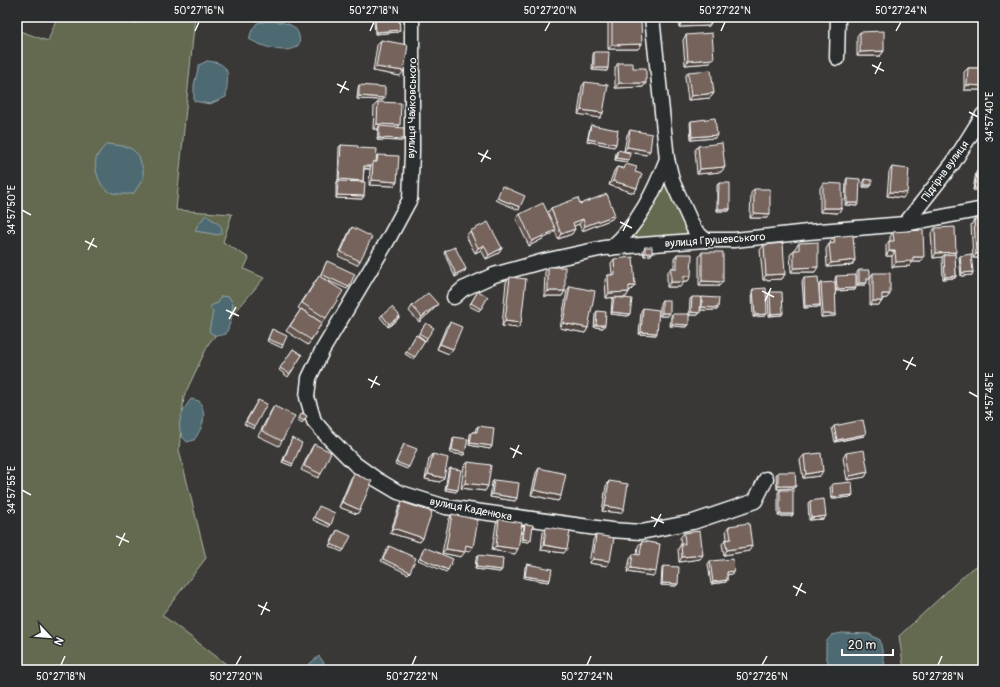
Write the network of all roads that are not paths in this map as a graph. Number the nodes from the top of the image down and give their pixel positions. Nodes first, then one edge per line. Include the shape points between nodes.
1 (412, 17) edge
2 (652, 17) edge
3 (838, 17) edge
4 (837, 58) dead end
5 (983, 115) edge
6 (667, 159) junction
7 (410, 199) joint
8 (983, 209) edge
9 (905, 224) junction
10 (705, 240) junction
11 (611, 248) junction
12 (454, 297) dead end
13 (766, 479) dead end

1 - 7 street, вулиця Чайковського
2 - 6 street
3 - 4 street
5 - 9 street, Підгірна вулиця via 953,163
6 - 10 street via 673,183 684,209 694,230
6 - 11 street via 653,193 633,225
7 - 13 street, вулиця Каденюка via 309,378 307,397 314,421 355,464 398,492 446,507 641,532 693,522 755,501
8 - 9 street, вулиця Грушевського
9 - 10 street, вулиця Грушевського via 734,240
10 - 11 street, вулиця Грушевського
11 - 12 street, вулиця Грушевського via 544,261 494,275

